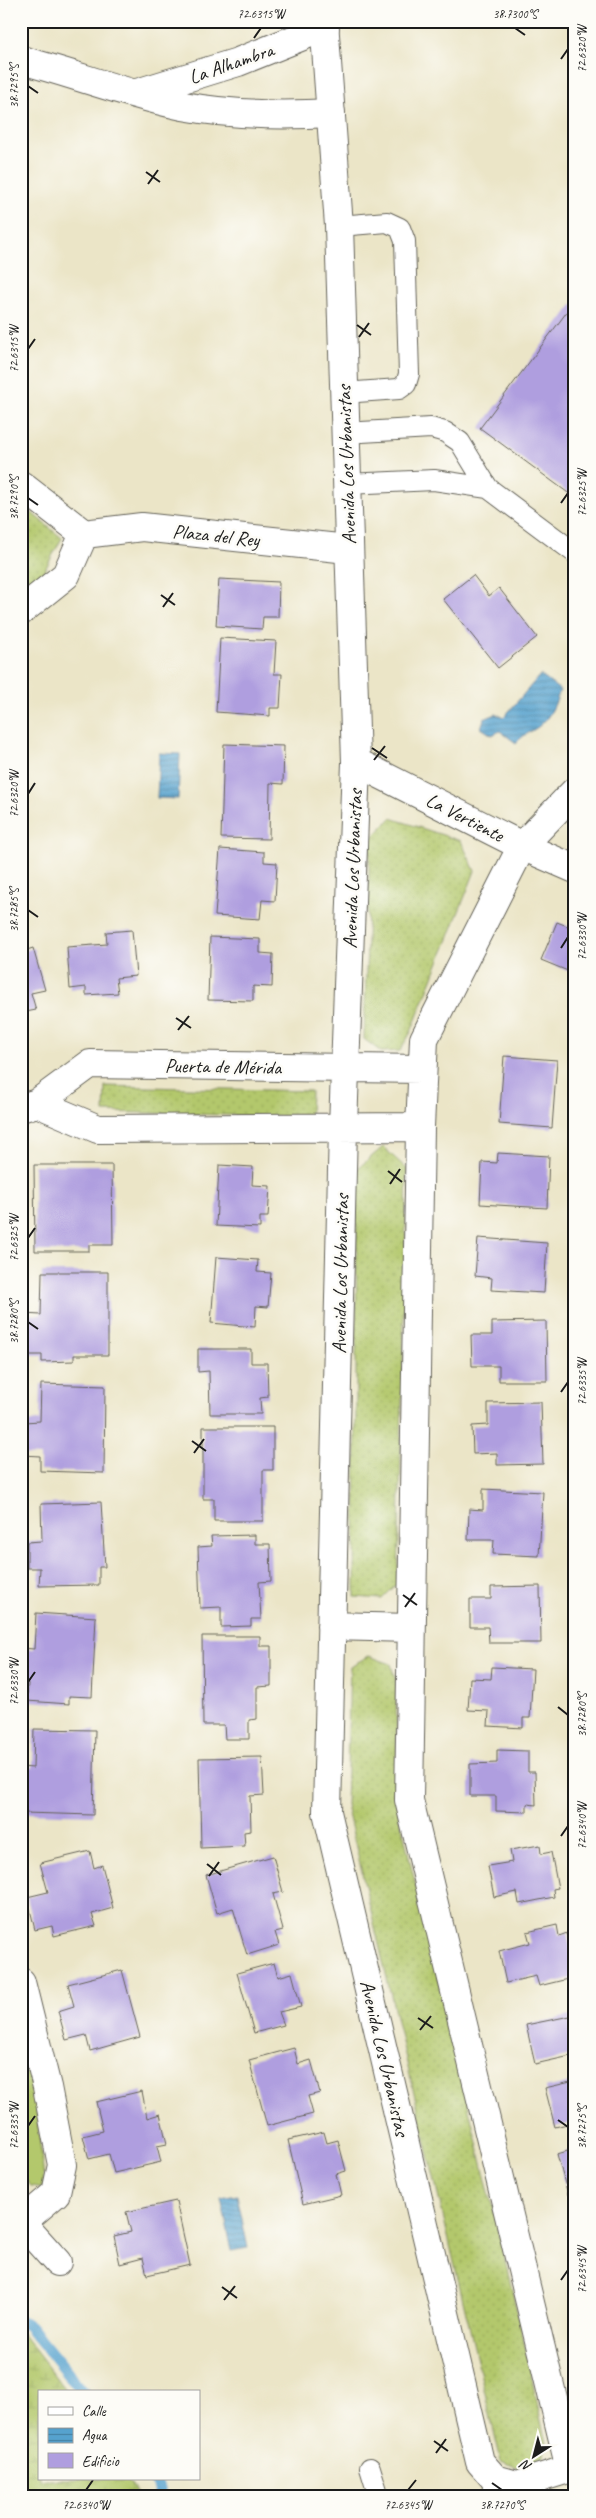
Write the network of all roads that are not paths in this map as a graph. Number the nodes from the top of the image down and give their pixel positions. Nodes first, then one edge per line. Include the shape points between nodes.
1 (325, 24) edge
2 (21, 60) edge
3 (135, 94) junction
4 (331, 112) junction
5 (339, 226) junction
6 (343, 392) junction
7 (344, 432) junction
8 (347, 484) junction
9 (21, 485) edge
10 (488, 488) junction
11 (84, 534) junction
12 (348, 549) junction
13 (575, 552) edge
14 (21, 612) edge
15 (356, 762) junction
16 (575, 791) edge
17 (522, 846) junction
18 (575, 869) edge
19 (346, 1068) junction
20 (421, 1069) junction
21 (29, 1105) edge
22 (343, 1127) junction
23 (420, 1127) junction
24 (331, 1626) junction
25 (411, 1628) junction
26 (21, 1982) edge
27 (21, 2222) edge
28 (57, 2262) dead end
29 (370, 2468) dead end
30 (572, 2468) edge
31 (493, 2488) edge
32 (379, 2497) edge

1 - 3 street, La Alhambra via 238,62
1 - 4 street, Avenida Los Urbanistas
2 - 3 street, La Alhambra
3 - 4 street, La Alhambra via 182,106 231,113 288,116
4 - 5 street, Avenida Los Urbanistas
5 - 6 street, Avenida Los Urbanistas
5 - 6 lane via 387,222 400,228 405,241 409,374 406,384 399,388
6 - 7 street, Avenida Los Urbanistas
7 - 8 street, Avenida Los Urbanistas
7 - 10 lane via 431,428 445,432 460,442
8 - 10 lane via 434,480
8 - 12 street, Avenida Los Urbanistas
9 - 11 street
10 - 13 lane
11 - 12 street, Plaza del Rey via 142,527
11 - 14 street via 66,575
12 - 15 street, Avenida Los Urbanistas
15 - 17 street, La Vertiente
15 - 19 street, Avenida Los Urbanistas
16 - 17 street
17 - 18 street, La Vertiente
17 - 20 street via 424,1039
19 - 20 street, Puerta de Mérida
19 - 21 street, Puerta de Mérida via 90,1064
19 - 22 street, Avenida Los Urbanistas
20 - 23 street
21 - 22 street, Puerta de Mérida via 98,1129
22 - 23 street, Puerta de Mérida
22 - 24 street, Avenida Los Urbanistas
23 - 25 street
24 - 25 street
24 - 31 street, Avenida Los Urbanistas via 327,1812 480,2462
25 - 30 street via 409,1800
26 - 27 street via 62,2165 56,2193
27 - 28 street
29 - 32 lane
30 - 31 street via 518,2485

